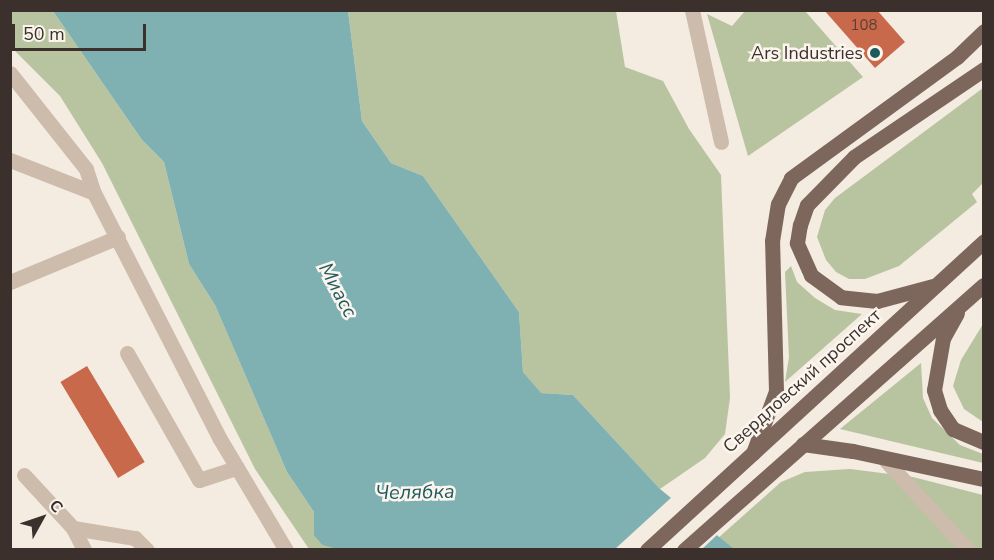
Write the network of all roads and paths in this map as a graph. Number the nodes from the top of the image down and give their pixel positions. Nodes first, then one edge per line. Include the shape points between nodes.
1 (692, 10) edge
2 (984, 31) edge
3 (984, 69) edge
4 (10, 73) edge
5 (721, 141) dead end
6 (10, 160) edge
7 (94, 193) junction
8 (118, 237) junction
9 (984, 241) edge
10 (10, 282) edge
11 (936, 285) junction
12 (984, 285) edge
13 (963, 302) junction
14 (127, 353) dead end
15 (984, 442) edge
16 (803, 444) junction
17 (753, 453) junction
18 (886, 460) junction
19 (237, 468) junction
20 (24, 475) dead end
21 (984, 479) edge
22 (73, 528) junction
23 (84, 549) edge
24 (147, 549) edge
25 (286, 549) edge
26 (647, 549) edge
27 (684, 549) edge
28 (968, 549) edge

1 - 5 lane
2 - 17 main road via 957,57 791,178 778,204 772,241 776,391
3 - 11 main road via 854,157 807,205 800,225 797,243 811,275 841,297 877,301
4 - 7 lane via 86,169
6 - 7 lane
7 - 8 lane
8 - 10 lane
8 - 19 lane
9 - 11 main road, Свердловский проспект
11 - 17 main road, Свердловский проспект
12 - 13 main road
13 - 15 main road via 943,338 934,390 940,410 953,429
13 - 16 main road
14 - 19 lane via 199,480
16 - 18 main road
16 - 27 main road
17 - 26 main road, Свердловский проспект
18 - 21 main road
18 - 28 lane
19 - 25 lane
20 - 22 lane
22 - 23 lane
22 - 24 lane via 135,538

